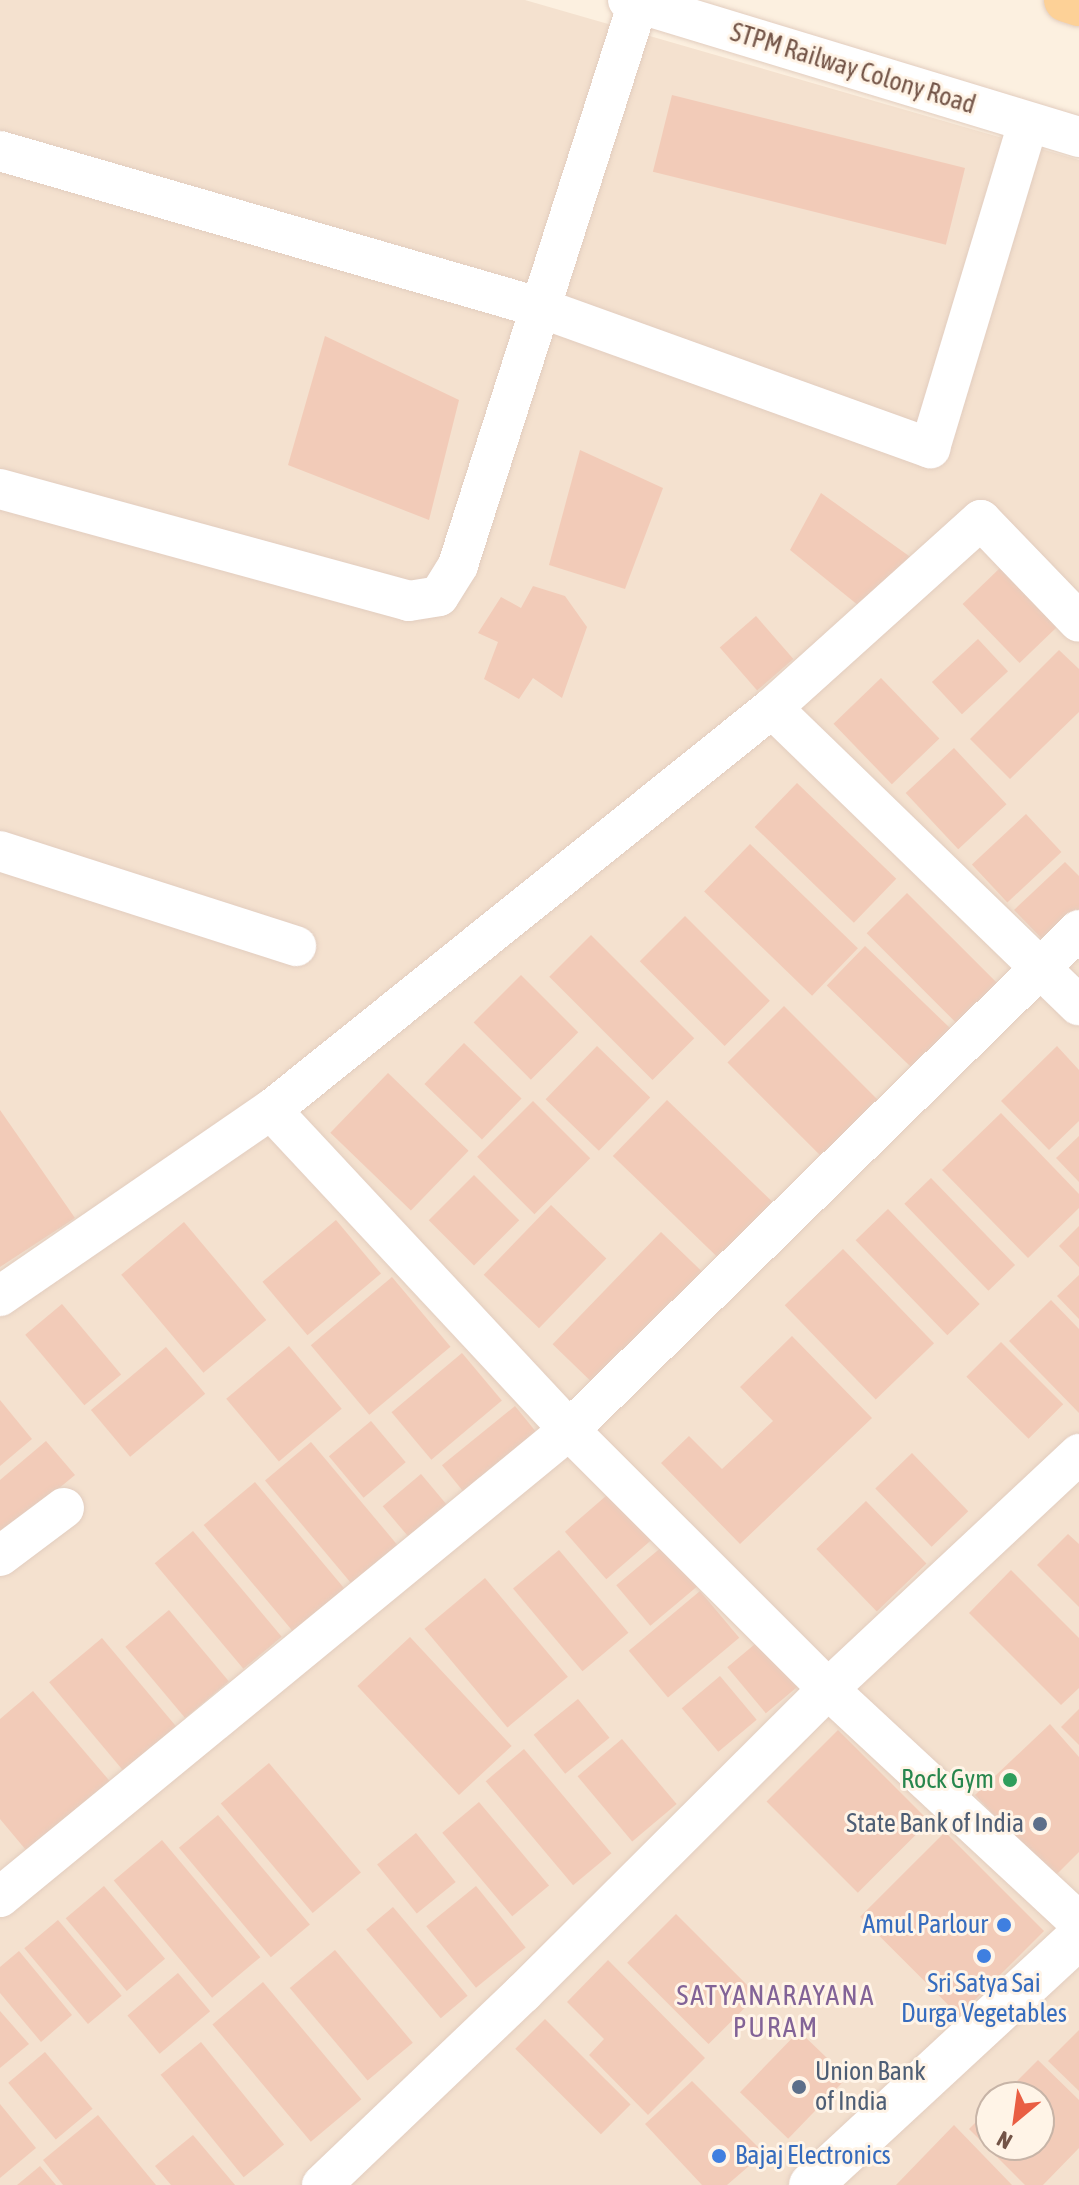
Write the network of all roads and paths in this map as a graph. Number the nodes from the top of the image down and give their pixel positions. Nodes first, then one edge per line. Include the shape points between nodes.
1 (1066, 0) edge
2 (633, 2) edge
3 (1079, 4) edge
4 (1028, 123) junction
5 (1079, 137) edge
6 (0, 151) edge
7 (538, 307) junction
8 (0, 489) edge
9 (1079, 622) edge
10 (772, 708) junction
11 (0, 851) edge
12 (1079, 930) edge
13 (296, 946) dead end
14 (1041, 969) junction
15 (1079, 1005) edge
16 (271, 1110) junction
17 (0, 1296) edge
18 (569, 1430) junction
19 (1079, 1454) edge
20 (64, 1508) dead end
21 (0, 1556) edge
22 (828, 1689) junction
23 (0, 1897) edge
24 (1079, 1922) edge
25 (1079, 1937) edge
26 (322, 2185) edge
27 (811, 2185) edge

1 - 3 main road
2 - 4 street, STPM Railway Colony Road
2 - 7 street
4 - 5 street, STPM Railway Colony Road
4 - 7 street via 930,448
6 - 7 street
7 - 8 street via 458,565 439,596 409,601
9 - 10 street via 981,520
10 - 14 street
10 - 16 street
11 - 13 street
12 - 14 street
14 - 15 street
14 - 18 street
16 - 17 street
16 - 18 street
18 - 22 street
18 - 23 street
19 - 22 street
20 - 21 street
22 - 24 street
22 - 26 street
25 - 27 street

